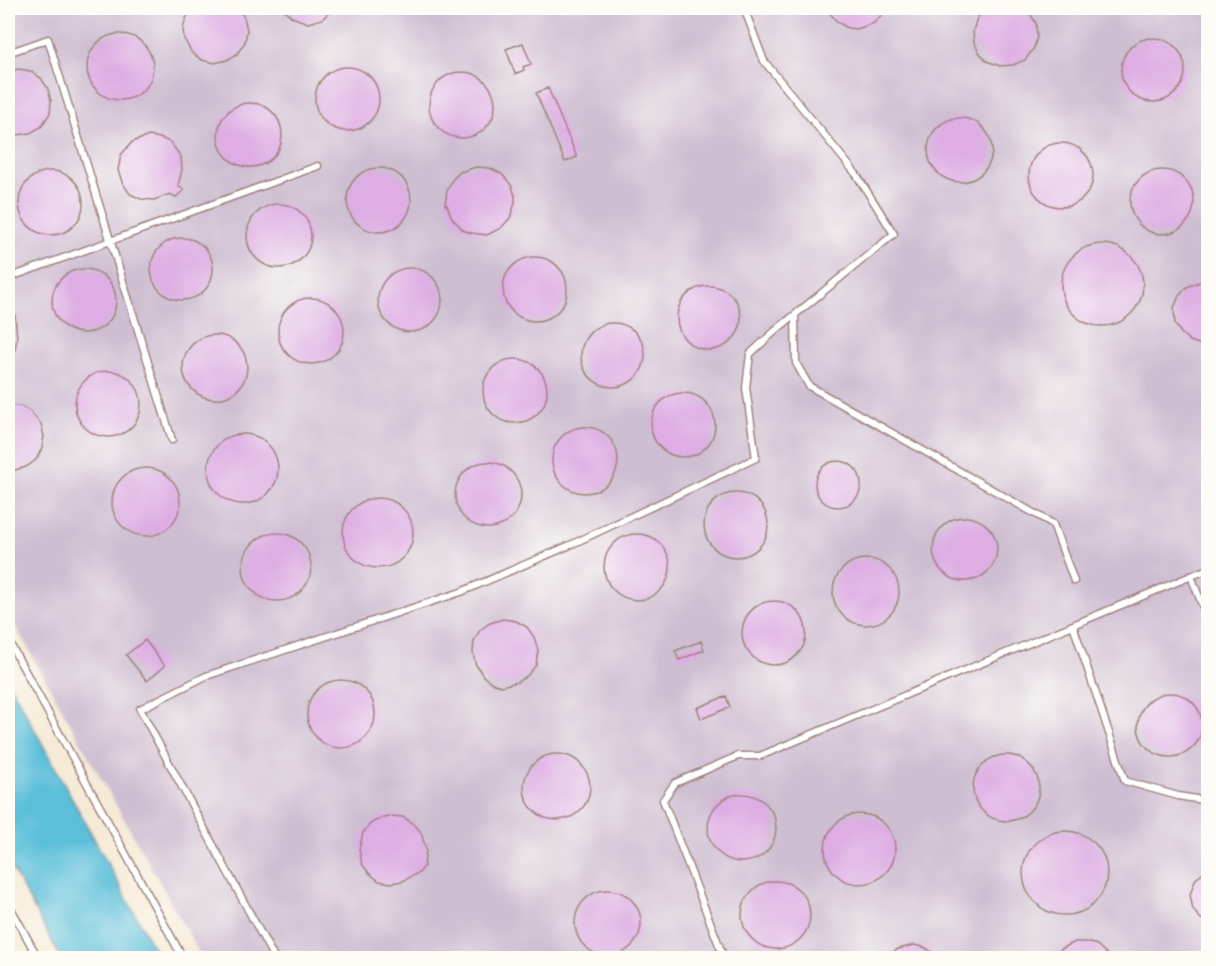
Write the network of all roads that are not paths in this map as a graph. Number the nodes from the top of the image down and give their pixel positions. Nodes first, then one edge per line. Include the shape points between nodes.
1 (744, 8) edge
2 (8, 53) edge
3 (318, 166) dead end
4 (111, 240) junction
5 (8, 278) edge
6 (795, 315) junction
7 (172, 440) dead end
8 (1209, 569) edge
9 (1191, 576) junction
10 (1074, 581) dead end
11 (1209, 620) edge
12 (1073, 625) junction
13 (8, 640) edge
14 (1209, 801) edge
15 (8, 903) edge
16 (38, 958) edge
17 (183, 958) edge
18 (274, 958) edge
19 (724, 958) edge

1 - 6 lane via 764,61 856,174 894,234
2 - 4 lane via 48,39
3 - 4 lane
4 - 5 lane
4 - 7 lane
6 - 10 lane via 796,363 809,387 1053,524
6 - 18 lane via 750,354 746,388 756,458 461,592 206,676 140,709
8 - 9 lane
9 - 11 lane
9 - 12 lane
12 - 14 lane via 1125,781
12 - 19 lane via 760,756 738,756 675,783 663,800
13 - 17 lane
15 - 16 lane

